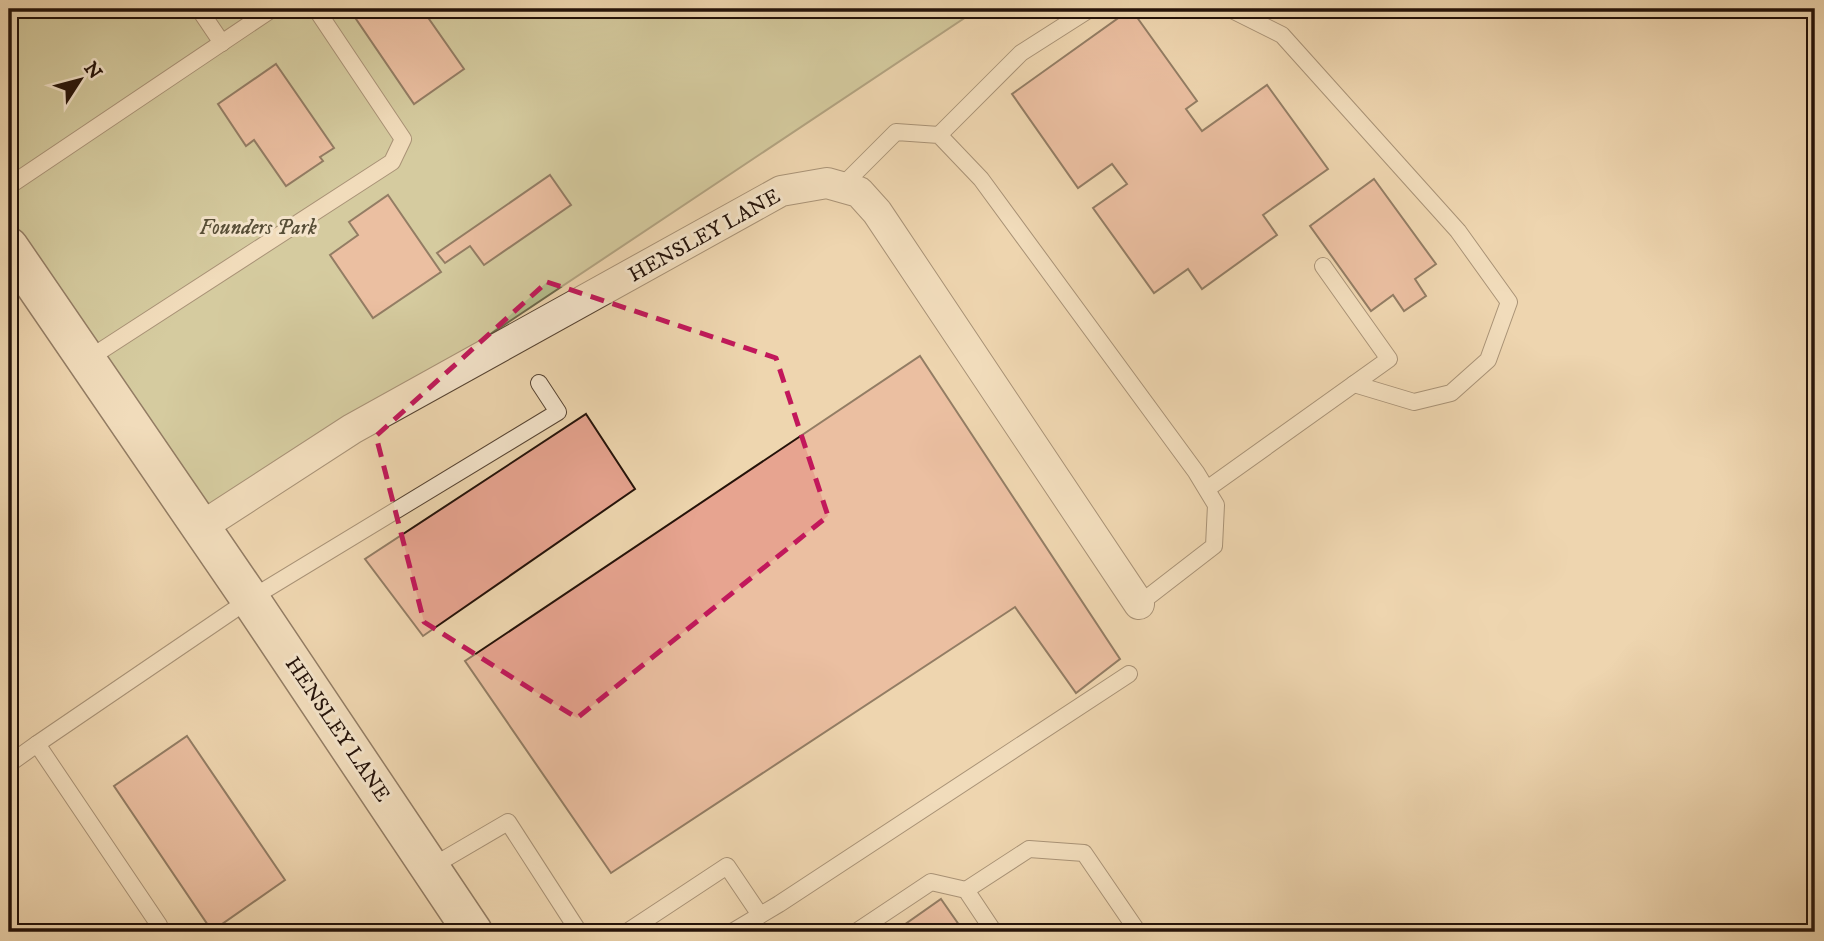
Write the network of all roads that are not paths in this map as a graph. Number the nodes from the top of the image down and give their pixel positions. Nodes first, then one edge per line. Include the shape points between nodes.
1 (199, 9) edge
2 (272, 9) edge
3 (316, 9) edge
4 (1090, 9) edge
5 (1230, 9) edge
6 (222, 43) junction
7 (939, 135) junction
8 (9, 186) edge
9 (841, 187) junction
10 (9, 247) edge
11 (1323, 266) dead end
12 (85, 360) junction
13 (539, 383) dead end
14 (1354, 384) junction
15 (1207, 489) junction
16 (201, 527) junction
17 (250, 599) junction
18 (1139, 604) joint
19 (1129, 674) dead end
20 (37, 744) junction
21 (9, 764) edge
22 (431, 867) junction
23 (966, 890) junction
24 (760, 915) junction
25 (159, 925) dead end
26 (473, 932) edge
27 (579, 932) edge
28 (627, 932) edge
29 (732, 932) edge
30 (856, 932) edge
31 (994, 932) edge
32 (1138, 932) edge

1 - 6 lane
2 - 6 lane
3 - 12 lane via 403,139 393,162
4 - 7 lane via 1021,53
5 - 14 lane via 1282,35 1458,231 1510,302 1488,360 1451,393 1414,402
6 - 8 lane
7 - 9 lane via 895,132
7 - 15 lane via 981,179
9 - 16 street, HENSLEY LANE via 827,183 780,191 352,429
9 - 18 street, HENSLEY LANE via 859,192 877,212
10 - 12 street, HENSLEY LANE
11 - 14 lane via 1389,359
12 - 16 street, HENSLEY LANE
13 - 17 lane via 558,412
14 - 15 lane
15 - 18 lane via 1216,505 1214,546
16 - 17 street, HENSLEY LANE
17 - 20 lane
17 - 22 street, HENSLEY LANE
19 - 24 lane
20 - 21 lane
20 - 25 lane
22 - 26 street, HENSLEY LANE
22 - 27 lane via 508,822
23 - 30 lane via 931,882
23 - 31 lane
23 - 32 lane via 1029,849 1084,853
24 - 28 lane via 727,866
24 - 29 lane

